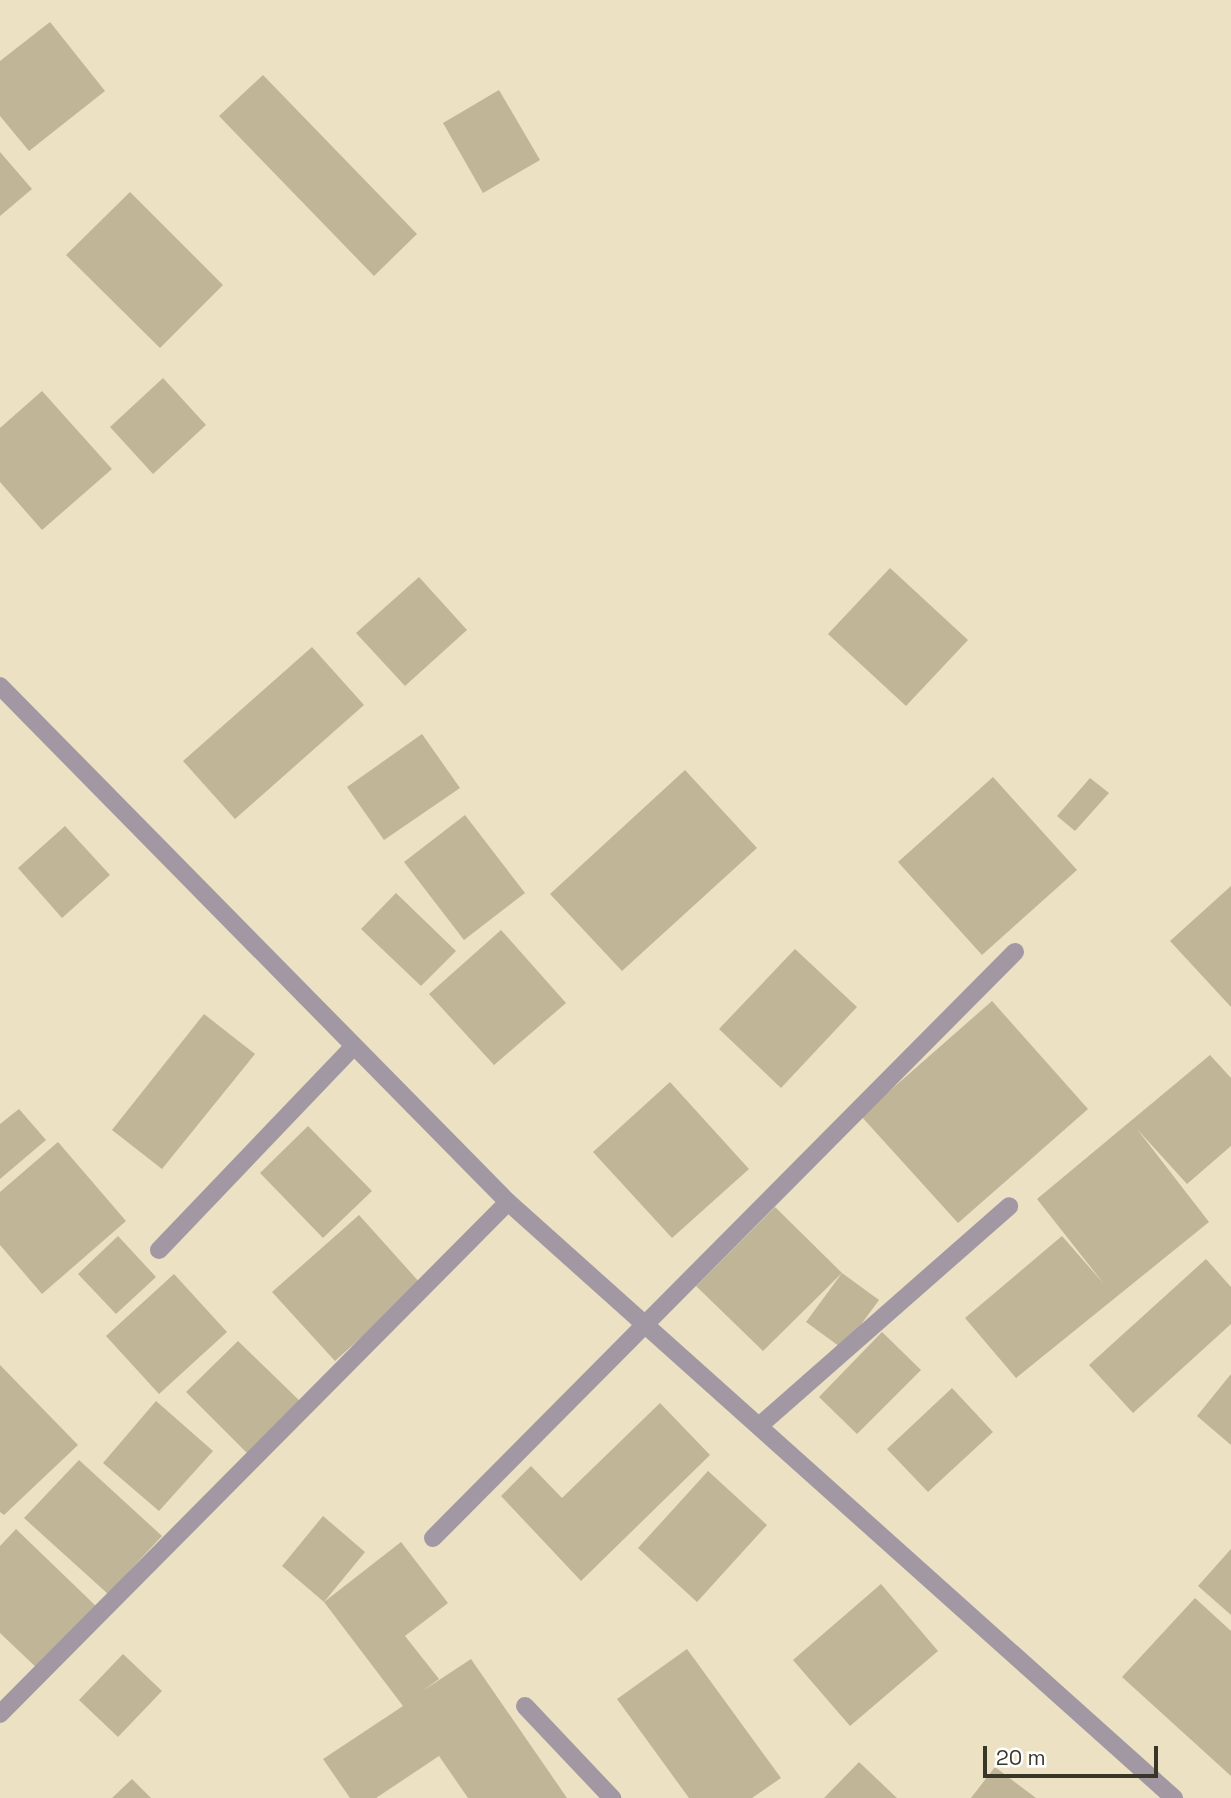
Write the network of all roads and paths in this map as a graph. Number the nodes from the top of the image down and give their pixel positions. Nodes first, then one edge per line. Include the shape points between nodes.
1 (0, 686) edge
2 (1015, 952) dead end
3 (353, 1046) junction
4 (508, 1202) junction
5 (1009, 1206) dead end
6 (159, 1250) dead end
7 (642, 1322) junction
8 (759, 1426) junction
9 (433, 1538) dead end
10 (525, 1706) dead end
11 (0, 1714) edge
12 (612, 1798) edge
13 (1174, 1798) edge

1 - 3 street
2 - 7 street
3 - 4 street
3 - 6 street
4 - 7 street
4 - 11 street
5 - 8 street
7 - 8 street
7 - 9 street
8 - 13 street
10 - 12 street

